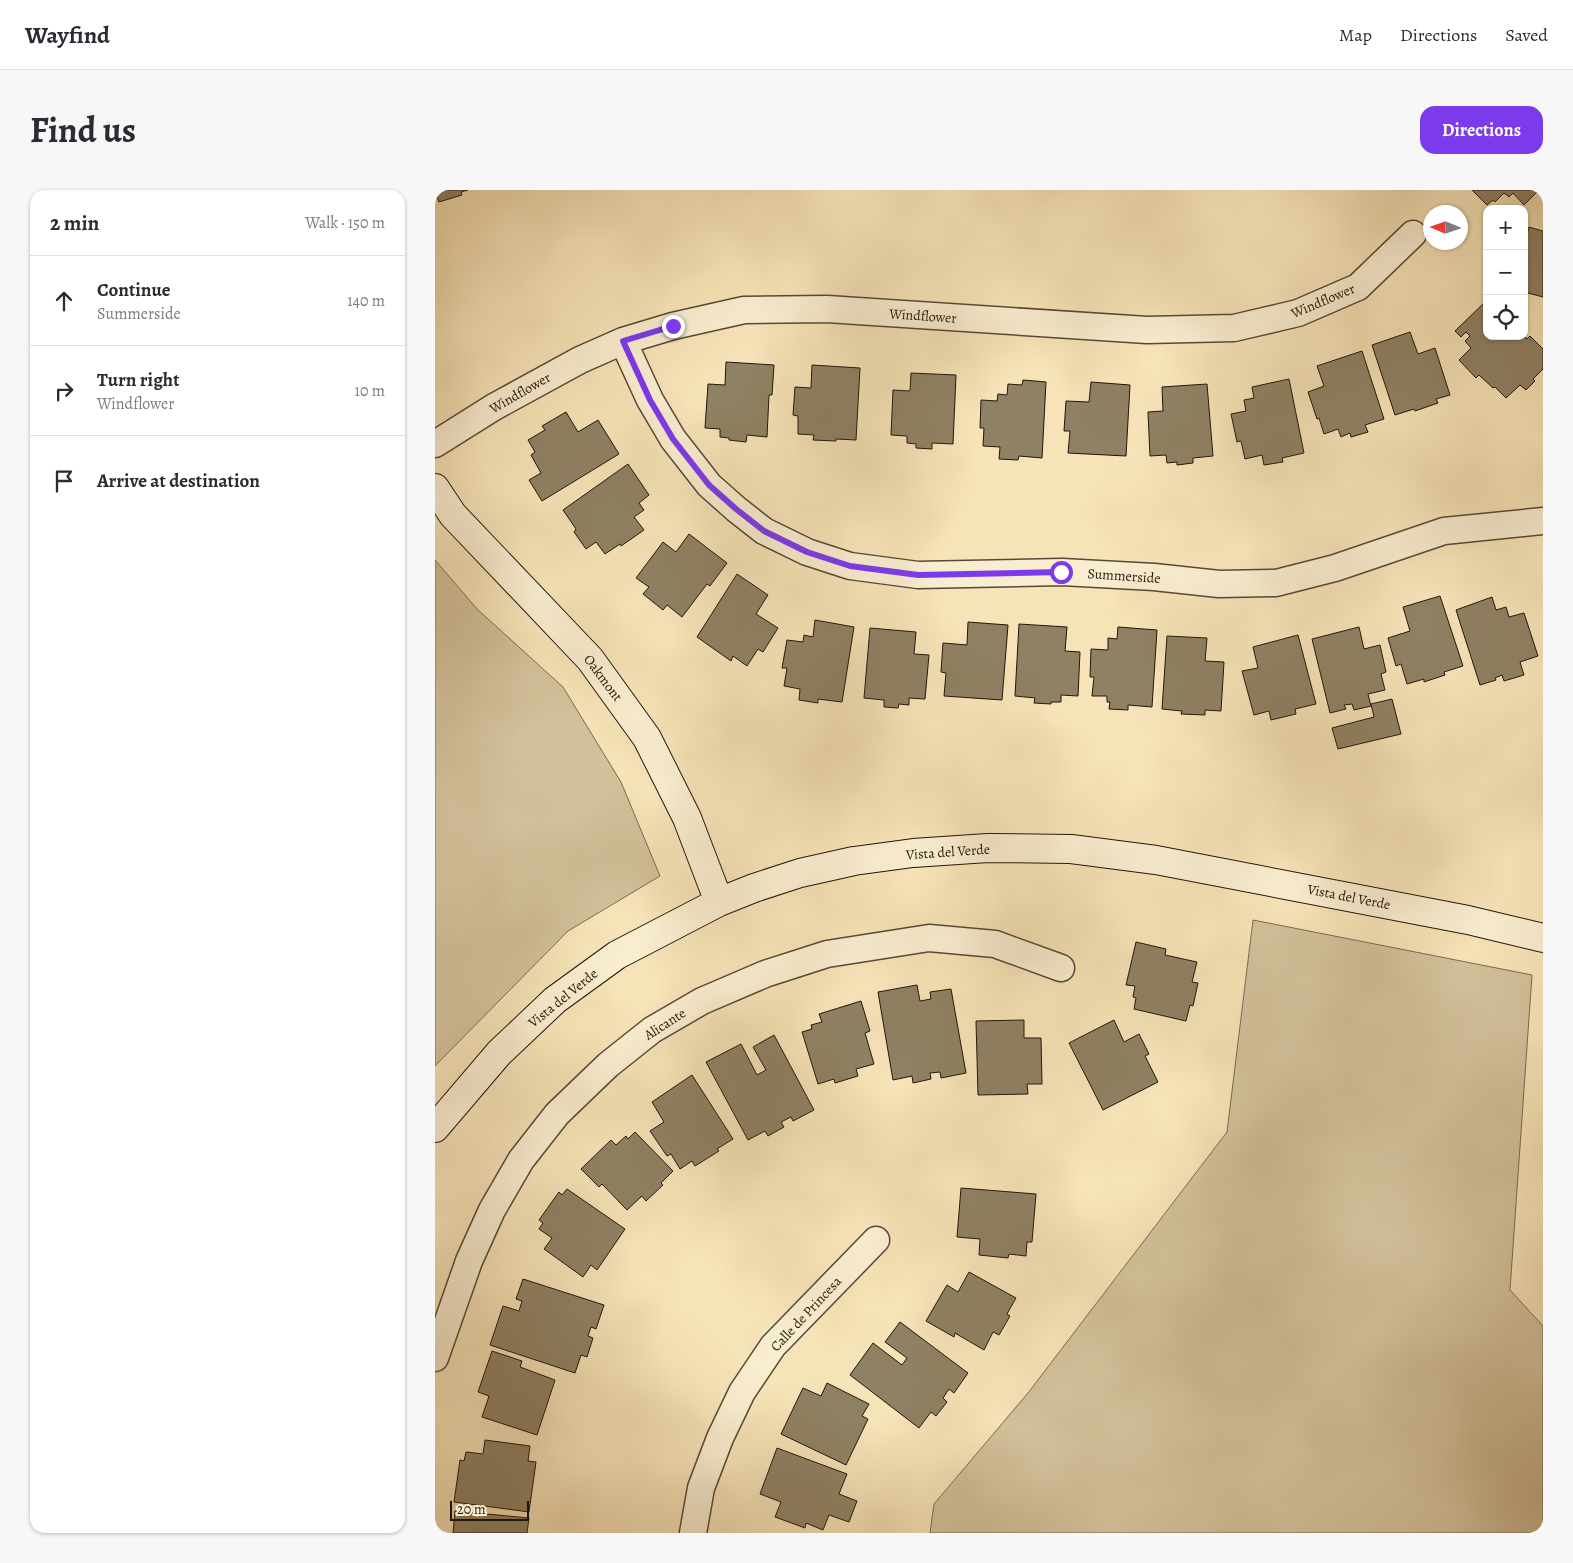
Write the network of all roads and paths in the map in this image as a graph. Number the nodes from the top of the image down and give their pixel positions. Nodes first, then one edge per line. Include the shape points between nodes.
1 (1413, 234) dead end
2 (623, 341) junction
3 (435, 444) edge
4 (435, 488) edge
5 (1543, 521) edge
6 (719, 902) junction
7 (1543, 938) edge
8 (1061, 968) dead end
9 (435, 1128) edge
10 (875, 1240) dead end
11 (435, 1358) edge
12 (693, 1533) edge

1 - 2 street, Windflower via 1358,287 1298,313 1235,328 1147,330 827,309 744,310
2 - 3 street, Windflower via 580,360 494,407
2 - 5 street, Summerside via 650,400 673,439 709,485 764,531 807,552 850,566 918,575 1061,572 1219,584 1276,583 1335,568 1443,531
4 - 6 street, Oakmont via 453,515 590,659 647,738 687,818
6 - 7 street, Vista del Verde via 800,873 855,861 988,848 1071,850 1156,860 1468,920
6 - 9 street, Vista del Verde via 617,955 555,1000 499,1053
8 - 11 street, Alicante via 995,944 920,939 827,954 765,974 702,1001 652,1030 608,1065 557,1114 521,1160 492,1210 469,1261
10 - 12 street, Calle de Princesa via 773,1346 742,1392 701,1488

